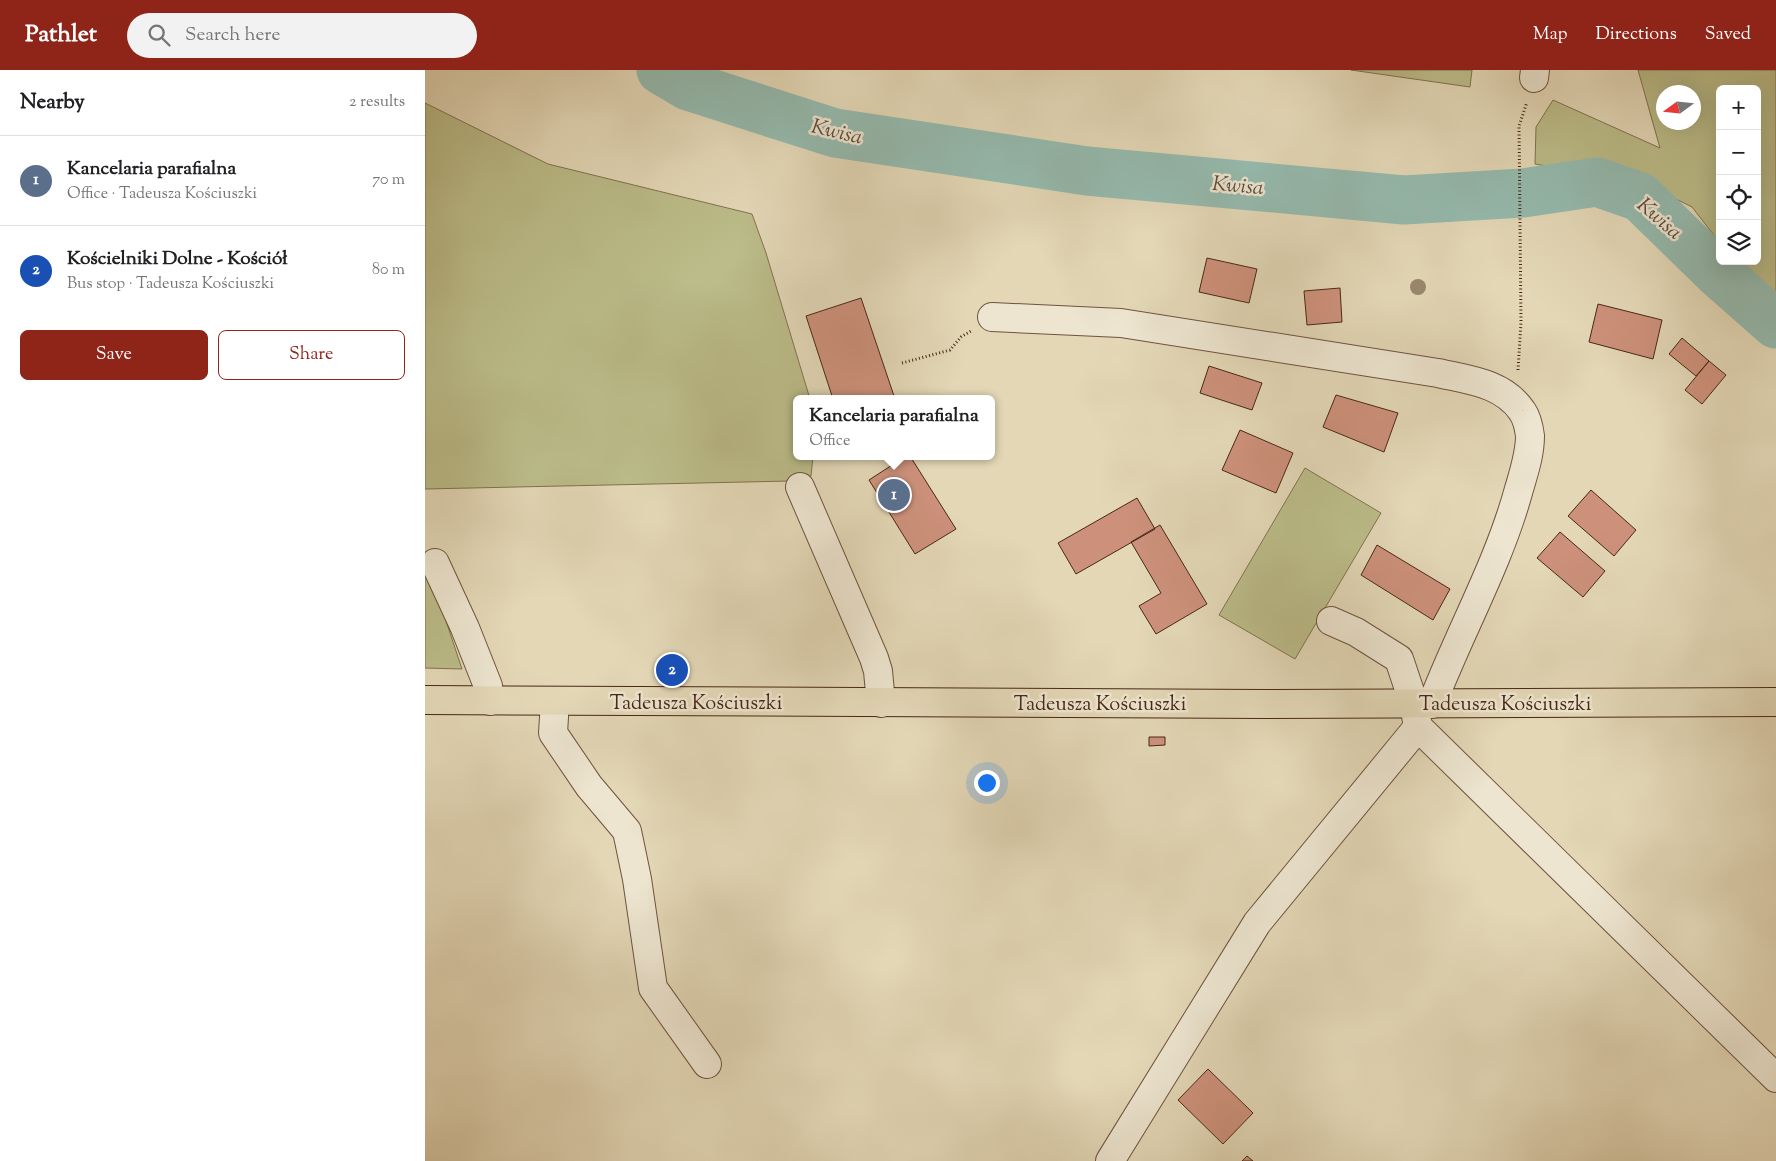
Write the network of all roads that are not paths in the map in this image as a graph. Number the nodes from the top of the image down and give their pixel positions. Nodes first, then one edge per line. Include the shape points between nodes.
1 (992, 317) road end
2 (800, 487) dead end
3 (435, 563) dead end
4 (1331, 621) dead end
5 (425, 700) edge
6 (491, 701) junction
7 (555, 701) junction
8 (1776, 702) edge
9 (881, 703) junction
10 (1421, 711) junction
11 (707, 1064) dead end
12 (1776, 1078) edge
13 (1110, 1161) edge

1 - 10 street via 1121,323 1438,373 1495,388 1516,403 1523,413 1530,436 1529,453 1516,500 1486,580 1444,673
2 - 9 street via 874,658
3 - 6 street via 465,628
4 - 10 street via 1356,632 1399,659
5 - 6 main road, Tadeusza Kościuszki
6 - 7 main road, Tadeusza Kościuszki
7 - 9 main road, Tadeusza Kościuszki
7 - 11 street via 553,733 589,786 627,831 653,988
8 - 10 main road, Tadeusza Kościuszki
9 - 10 main road, Tadeusza Kościuszki
10 - 12 street
10 - 13 street via 1257,923

